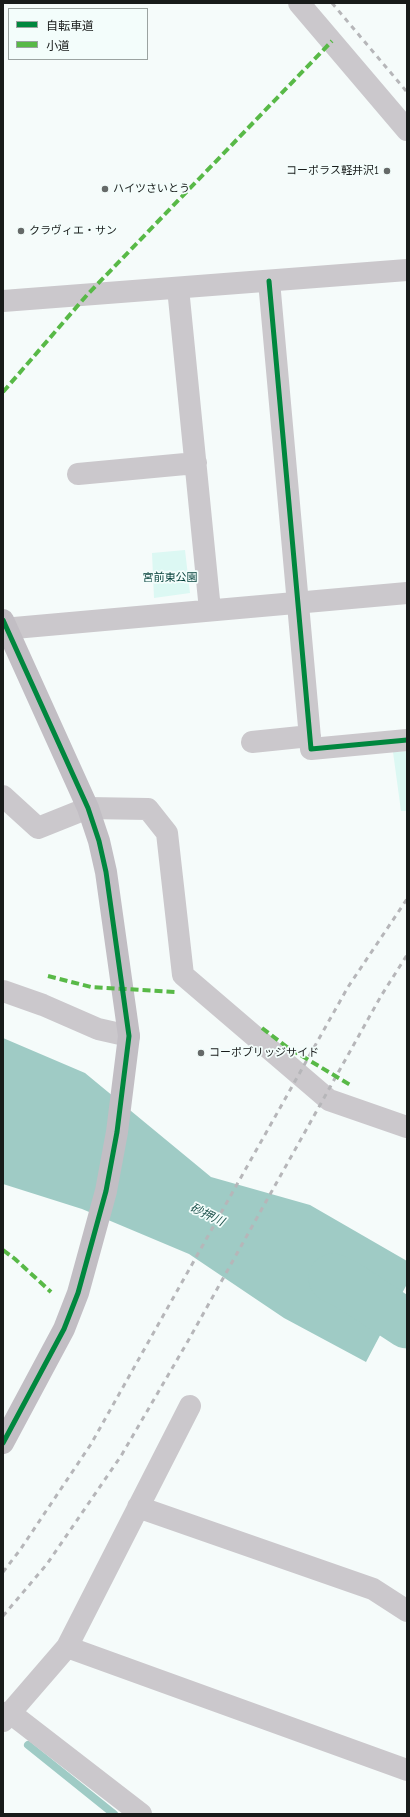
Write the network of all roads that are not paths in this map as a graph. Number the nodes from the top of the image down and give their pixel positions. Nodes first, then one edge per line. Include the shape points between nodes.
1 (299, 3) edge
2 (407, 130) edge
3 (407, 270) edge
4 (269, 281) junction
5 (178, 288) junction
6 (3, 302) edge
7 (196, 463) junction
8 (78, 474) dead end
9 (407, 593) edge
10 (298, 603) junction
11 (210, 610) junction
12 (4, 626) edge
13 (310, 736) junction
14 (407, 740) edge
15 (252, 742) dead end
16 (3, 796) edge
17 (88, 808) junction
18 (3, 990) edge
19 (129, 1036) junction
20 (407, 1127) edge
21 (190, 1406) dead end
22 (3, 1443) edge
23 (138, 1507) junction
24 (407, 1611) edge
25 (67, 1647) junction
26 (6, 1716) edge
27 (407, 1770) edge
28 (140, 1814) edge

1 - 2 street
3 - 4 street
4 - 5 street
4 - 10 street
5 - 6 street
5 - 7 street
7 - 8 street
7 - 11 street
9 - 10 street
10 - 11 street
10 - 13 street
11 - 12 street
12 - 17 street
13 - 14 street via 311,749
13 - 15 street
16 - 17 street via 38,828
17 - 19 street via 106,872
17 - 20 street via 148,809 167,833 183,975 329,1100
18 - 19 street via 98,1029
19 - 22 street via 117,1132 106,1191 78,1293 64,1329
21 - 23 street
23 - 24 street via 373,1589
23 - 25 street
25 - 26 street
25 - 27 street
26 - 28 street

